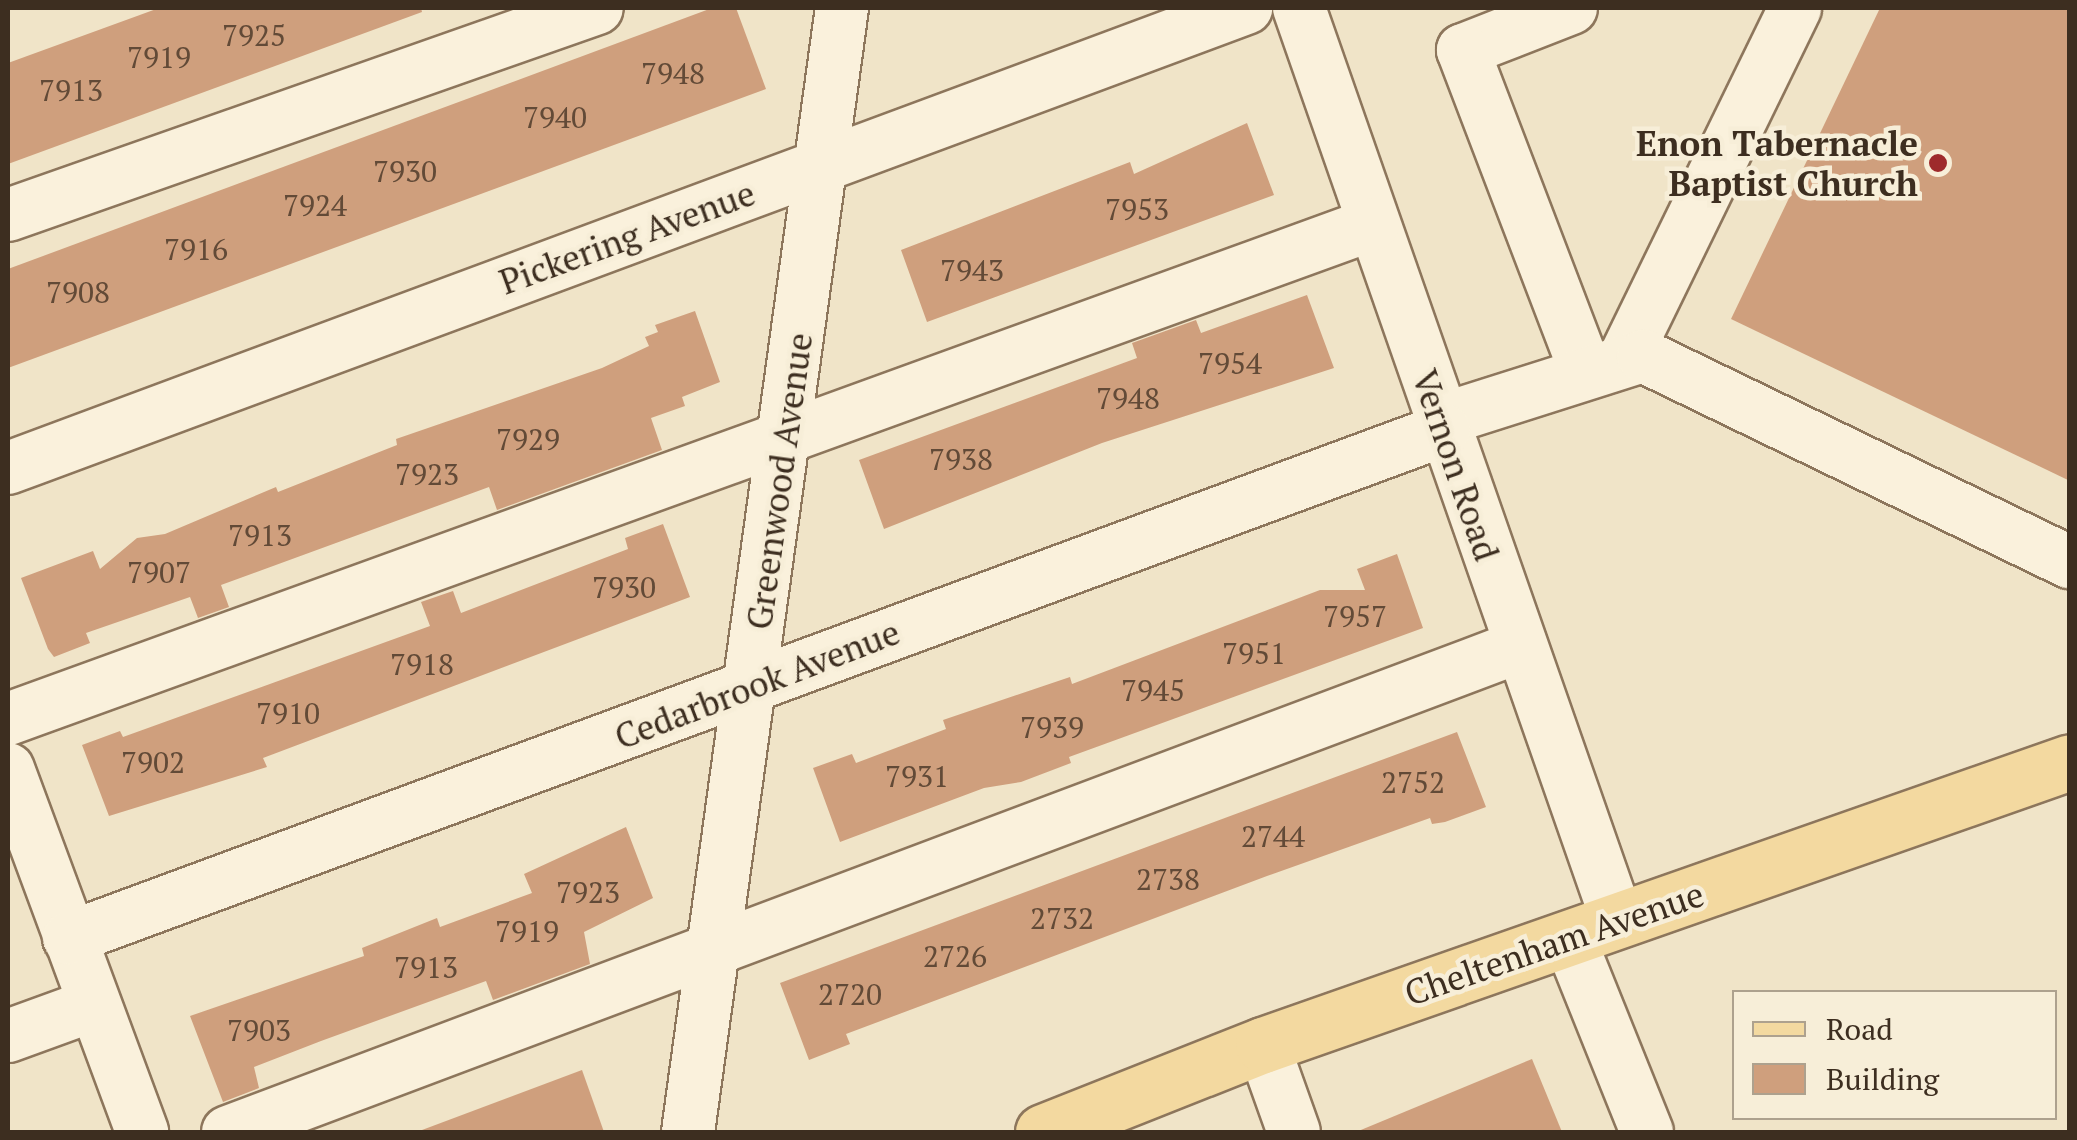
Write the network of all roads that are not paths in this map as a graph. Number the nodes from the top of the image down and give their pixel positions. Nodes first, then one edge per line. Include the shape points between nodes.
1 (598, 8) edge
2 (842, 8) edge
3 (1246, 8) edge
4 (1299, 8) edge
5 (1571, 8) edge
6 (1793, 8) edge
7 (824, 164) junction
8 (8, 215) edge
9 (1373, 224) junction
10 (1605, 364) junction
11 (1443, 425) junction
12 (788, 432) junction
13 (8, 468) edge
14 (2070, 562) edge
15 (1518, 647) junction
16 (748, 686) junction
17 (8, 719) edge
18 (2070, 762) edge
19 (8, 770) edge
20 (1594, 930) junction
21 (69, 938) junction
22 (710, 954) junction
23 (93, 1004) junction
24 (8, 1036) edge
25 (1263, 1045) junction
26 (1124, 1118) edge
27 (142, 1132) edge
28 (228, 1132) edge
29 (688, 1132) edge
30 (1042, 1132) edge
31 (1294, 1132) edge
32 (1647, 1132) edge

1 - 8 street
2 - 7 street, Greenwood Avenue
3 - 7 street, Pickering Avenue
4 - 9 street, Vernon Road
5 - 10 street via 1463,50
6 - 10 street
7 - 12 street, Greenwood Avenue
7 - 13 street, Pickering Avenue
9 - 11 street, Vernon Road
9 - 12 street
10 - 11 street, Cedarbrook Avenue
10 - 14 street via 1662,363
11 - 15 street, Vernon Road
11 - 16 street, Cedarbrook Avenue
12 - 16 street, Greenwood Avenue
12 - 17 street
15 - 20 street, Vernon Road
15 - 22 street
16 - 21 street, Cedarbrook Avenue
16 - 22 street, Greenwood Avenue
18 - 20 main road, Cheltenham Avenue
19 - 21 street
20 - 25 main road, Cheltenham Avenue
20 - 32 street, Vernon Road
21 - 23 street
22 - 28 street
22 - 29 street, Greenwood Avenue
23 - 24 street
23 - 27 street
25 - 26 main road, Cheltenham Avenue
25 - 31 street
26 - 30 main road, Cheltenham Avenue

